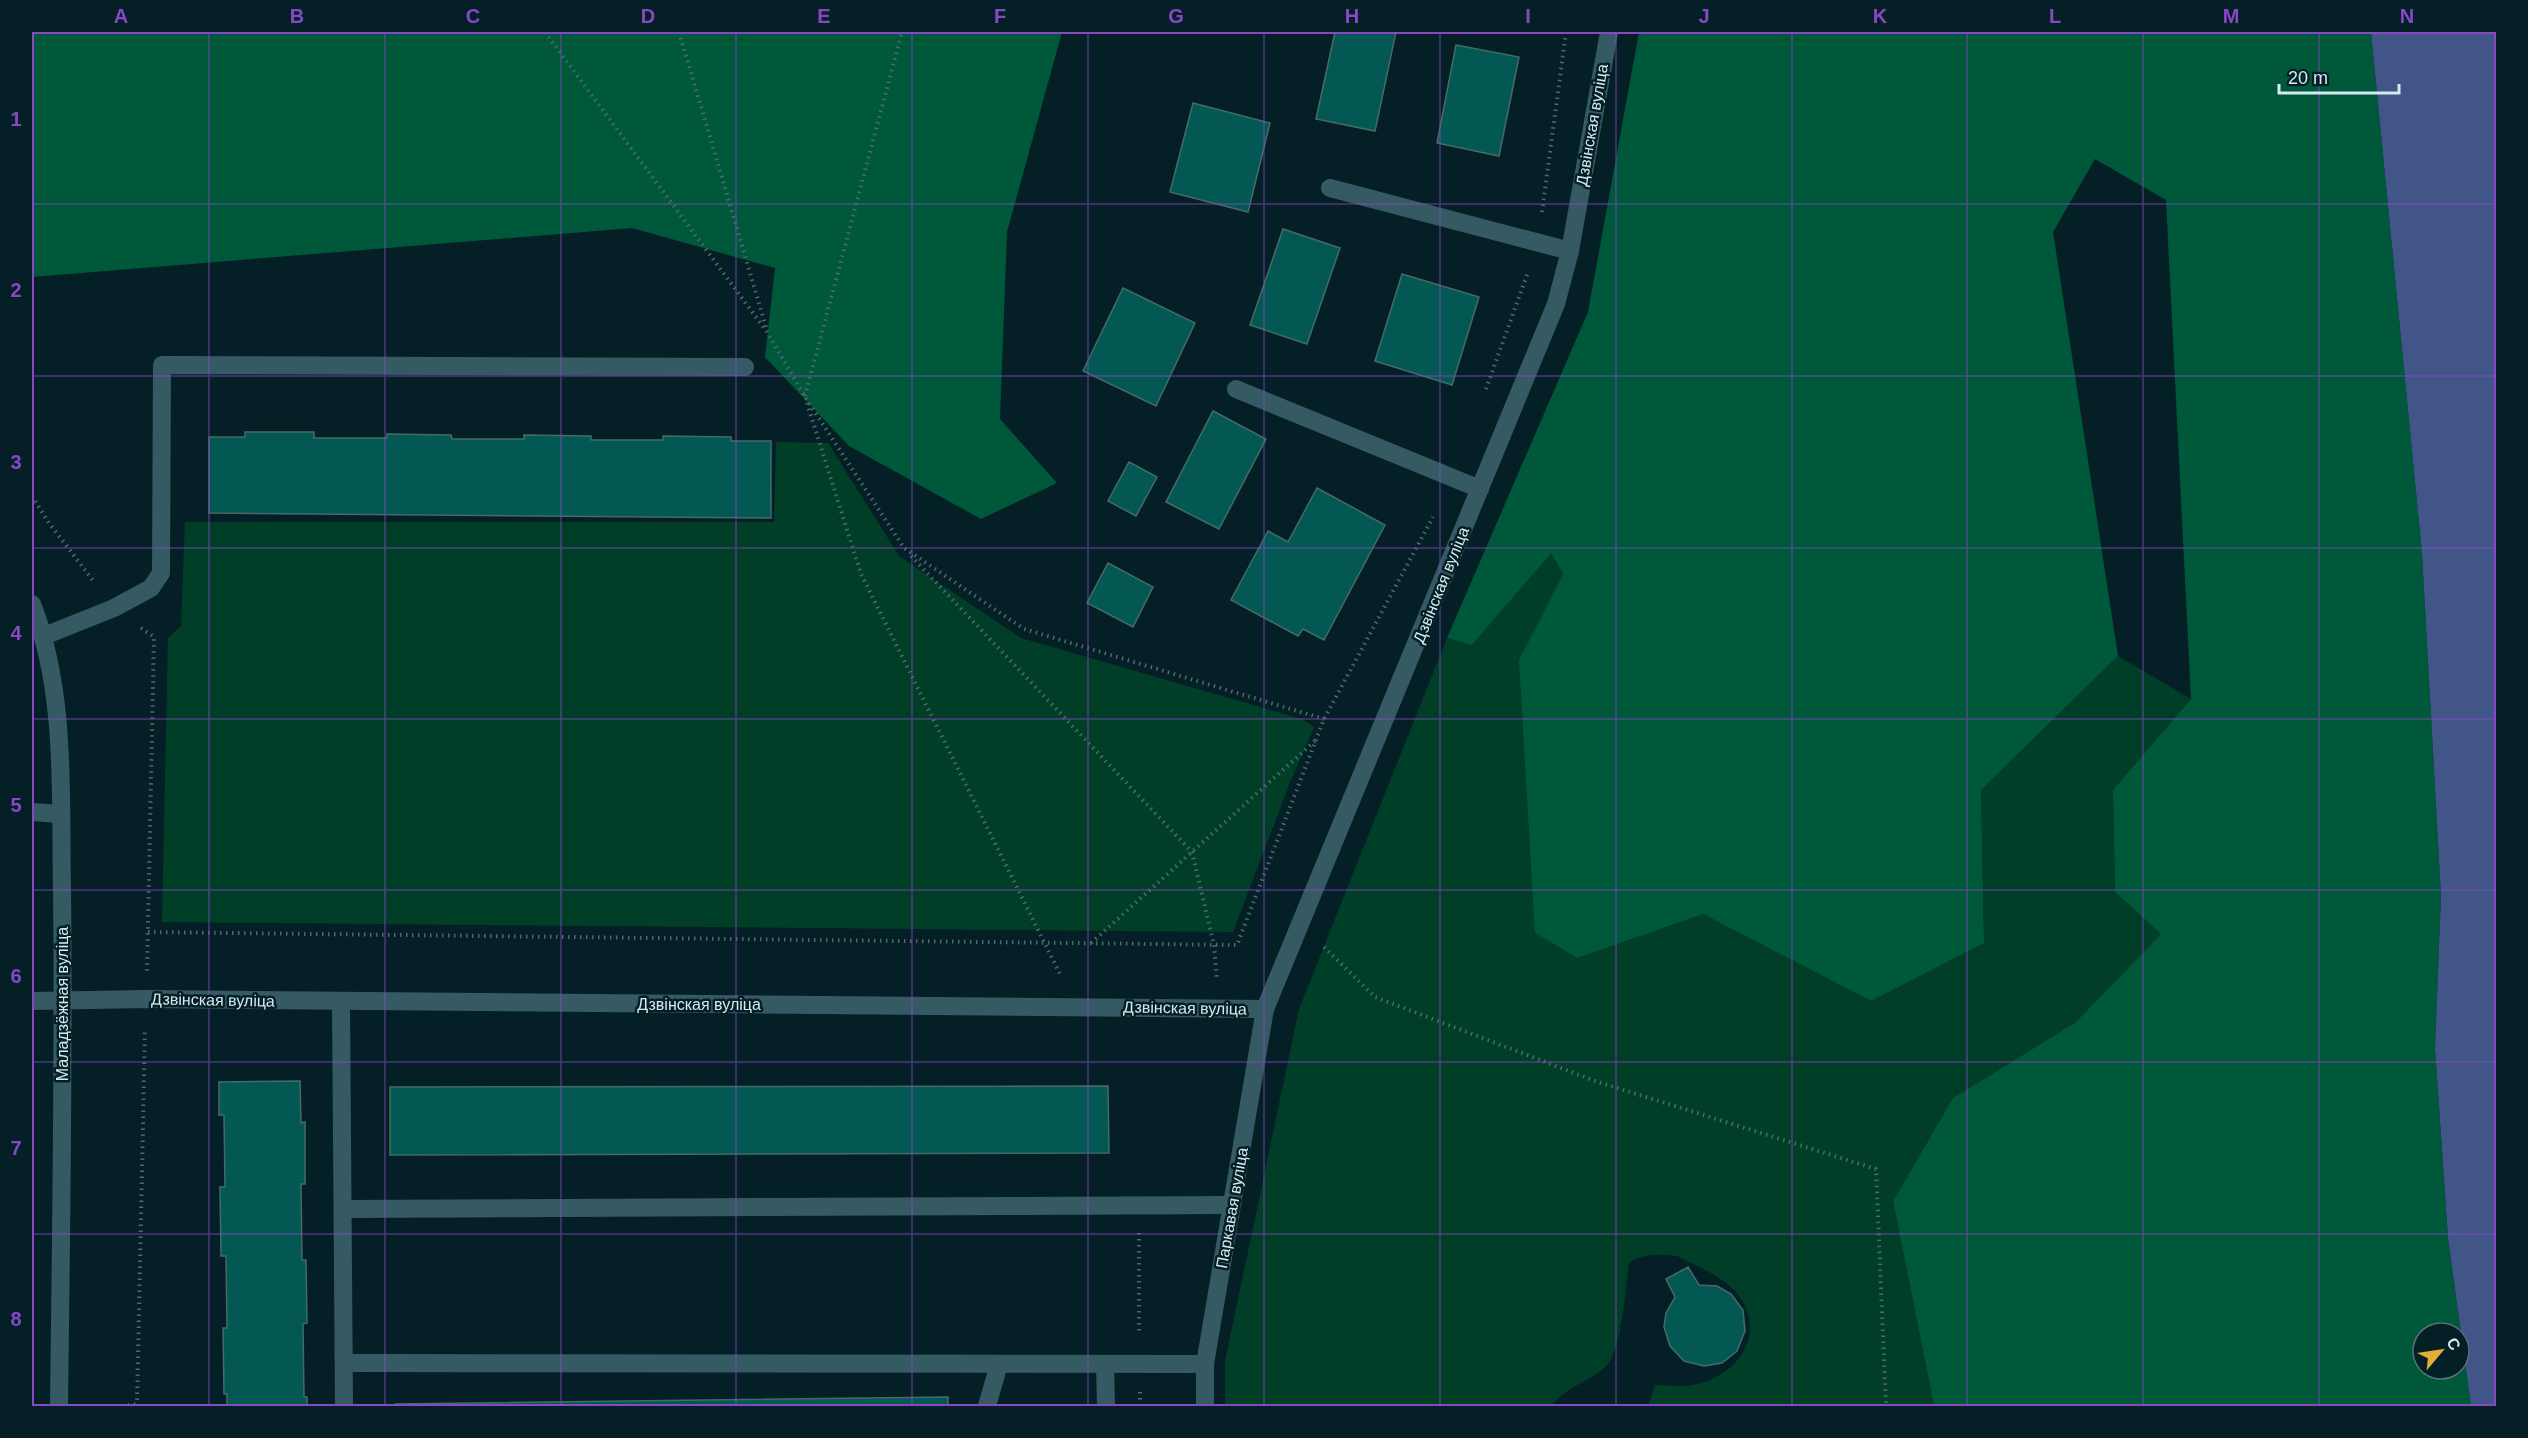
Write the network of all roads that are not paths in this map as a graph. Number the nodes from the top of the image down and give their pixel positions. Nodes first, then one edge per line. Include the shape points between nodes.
1 (1609, 32) edge
2 (1330, 188) dead end
3 (1570, 251) junction
4 (745, 368) dead end
5 (1236, 389) dead end
6 (1480, 489) junction
7 (32, 604) edge
8 (44, 636) junction
9 (32, 812) edge
10 (60, 814) junction
11 (63, 1000) junction
12 (32, 1001) edge
13 (340, 1002) junction
14 (1265, 1010) junction
15 (1232, 1205) junction
16 (343, 1209) junction
17 (344, 1363) junction
18 (999, 1364) junction
19 (1105, 1364) junction
20 (1205, 1364) junction
21 (59, 1407) edge
22 (344, 1407) edge
23 (987, 1407) edge
24 (1106, 1407) edge
25 (1205, 1407) edge

1 - 3 street, Дзвінская вуліца
2 - 3 street
3 - 6 street, Дзвінская вуліца via 1556,304
4 - 8 street via 162,365 161,573 151,588 114,608
5 - 6 street
6 - 14 street, Дзвінская вуліца
7 - 8 street, Маладзёжная вуліца
8 - 10 street, Маладзёжная вуліца via 57,721
9 - 10 street
10 - 11 street, Маладзёжная вуліца
11 - 12 street, Дзвінская вуліца
11 - 13 street, Дзвінская вуліца
11 - 21 street, Маладзёжная вуліца
13 - 14 street, Дзвінская вуліца
13 - 16 street
14 - 15 street, Паркавая вуліца
15 - 16 street
15 - 20 street, Паркавая вуліца
16 - 17 street
17 - 18 street
17 - 22 street
18 - 19 street
18 - 23 street
19 - 20 street
19 - 24 street
20 - 25 street, Паркавая вуліца

